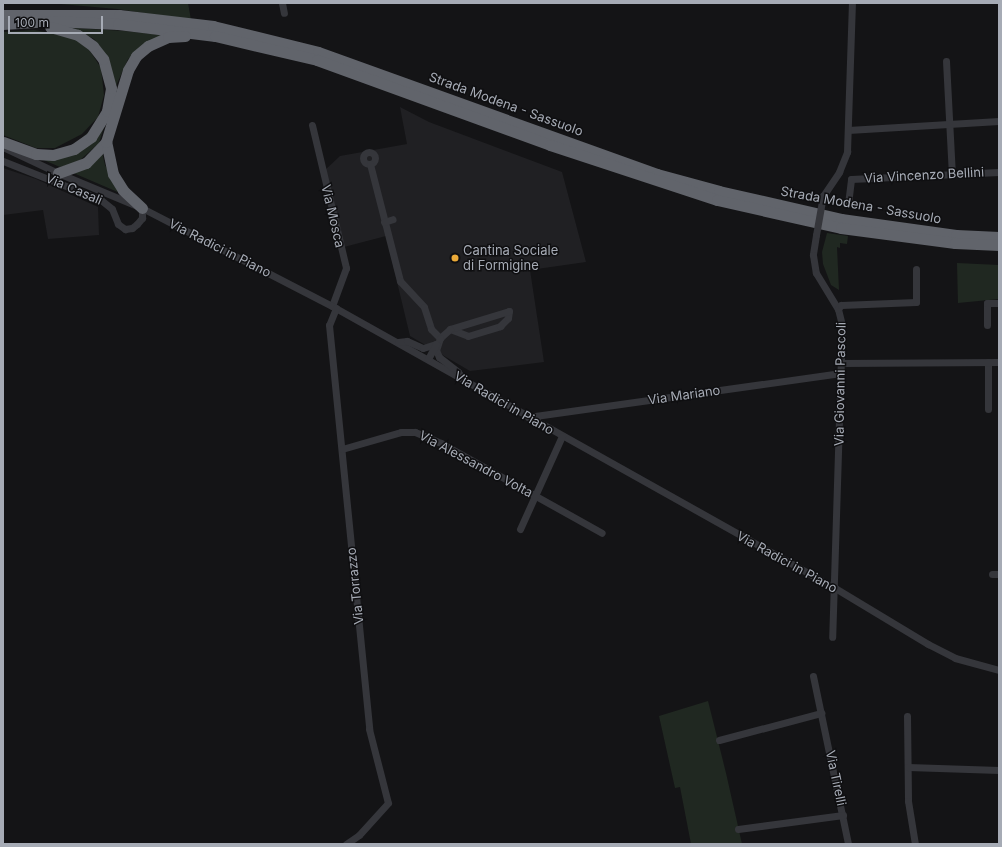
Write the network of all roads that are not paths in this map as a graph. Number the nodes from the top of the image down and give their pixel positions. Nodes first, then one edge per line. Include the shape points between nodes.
1 (282, 3) edge
2 (852, 3) edge
3 (284, 13) dead end
4 (3, 15) edge
5 (24, 23) junction
6 (3, 24) edge
7 (214, 31) junction
8 (946, 61) dead end
9 (999, 121) edge
10 (312, 125) dead end
11 (949, 125) junction
12 (848, 130) junction
13 (106, 142) junction
14 (4, 146) edge
15 (3, 161) edge
16 (370, 164) dead end
17 (999, 172) edge
18 (58, 173) junction
19 (952, 174) junction
20 (848, 204) dead end
21 (142, 208) junction
22 (393, 219) dead end
23 (384, 222) junction
24 (999, 237) edge
25 (999, 245) edge
26 (916, 269) dead end
27 (999, 303) edge
28 (334, 307) junction
29 (838, 309) junction
30 (987, 325) dead end
31 (450, 329) junction
32 (438, 341) junction
33 (398, 342) junction
34 (428, 359) junction
35 (988, 362) junction
36 (999, 362) edge
37 (841, 363) junction
38 (841, 373) junction
39 (463, 380) junction
40 (988, 409) dead end
41 (528, 417) junction
42 (562, 436) junction
43 (342, 449) junction
44 (534, 496) junction
45 (520, 529) dead end
46 (602, 533) dead end
47 (835, 588) junction
48 (832, 637) dead end
49 (999, 670) edge
50 (813, 676) dead end
51 (821, 713) junction
52 (907, 716) dead end
53 (719, 740) dead end
54 (908, 767) junction
55 (999, 770) edge
56 (843, 815) junction
57 (738, 829) dead end
58 (346, 844) edge
59 (848, 844) edge
60 (915, 844) edge

1 - 3 street
2 - 12 street, Via Giovanni Pascoli
4 - 7 highway, Strada Modena - Sassuolo via 119,15
5 - 6 highway, Strada Modena - Sassuolo
5 - 7 highway, Strada Modena - Sassuolo via 118,24
5 - 14 highway via 63,29 78,35 93,46 103,60 108,75 110,101 102,123 91,137 74,149 53,155 36,154
7 - 13 highway via 168,37 148,46 136,56 128,70
7 - 24 highway, Strada Modena - Sassuolo via 318,52 658,174 718,191 841,219 956,235
7 - 25 highway, Strada Modena - Sassuolo via 318,60 550,145 717,200 842,228 954,243
8 - 11 street
9 - 11 street
10 - 28 street, Via Mosca via 346,268
11 - 12 street
11 - 19 street
12 - 29 street, Via Giovanni Pascoli, bridge via 844,162 823,196 813,255 816,273
13 - 18 highway via 86,163
13 - 21 highway via 113,174 123,190
14 - 18 street, Via Radici in Piano
15 - 21 street, Via Casali via 101,200 112,209 118,224 125,229 138,224 142,218
16 - 23 street
17 - 19 street, Via Vincenzo Bellini
18 - 21 street, Via Radici in Piano
19 - 20 street, Via Vincenzo Bellini via 851,178
21 - 28 street, Via Radici in Piano
22 - 23 street
23 - 32 street via 400,281 424,306 431,329
26 - 29 street via 916,302 841,305
27 - 30 street via 987,303
28 - 33 street, Via Radici in Piano
28 - 43 street, Via Torrazzo via 329,325
29 - 37 street, Via Giovanni Pascoli via 842,325
31 - 31 street via 468,336 500,326 508,318 509,311
31 - 32 street
32 - 33 street via 423,348 407,341
32 - 34 street
32 - 39 street via 439,357 458,372
33 - 34 street, Via Radici in Piano
34 - 39 street, Via Radici in Piano
35 - 36 street
35 - 37 street
35 - 40 street
37 - 38 street, Via Giovanni Pascoli
38 - 41 street, Via Mariano
38 - 47 street, Via Giovanni Pascoli
39 - 41 street, Via Radici in Piano
41 - 42 street, Via Radici in Piano
42 - 44 street
42 - 47 street, Via Radici in Piano
43 - 44 street, Via Alessandro Volta via 401,432 415,432 441,443
43 - 58 street, Via Torrazzo via 370,735 388,803 359,835
44 - 45 street
44 - 46 street, Via Alessandro Volta
47 - 48 street, Via Giovanni Pascoli
47 - 49 street, Via Radici in Piano via 955,658
50 - 51 street, Via Tirelli
51 - 53 street
51 - 56 street, Via Tirelli
52 - 54 street
54 - 55 street
54 - 60 street via 908,801
56 - 57 street
56 - 59 street, Via Tirelli

